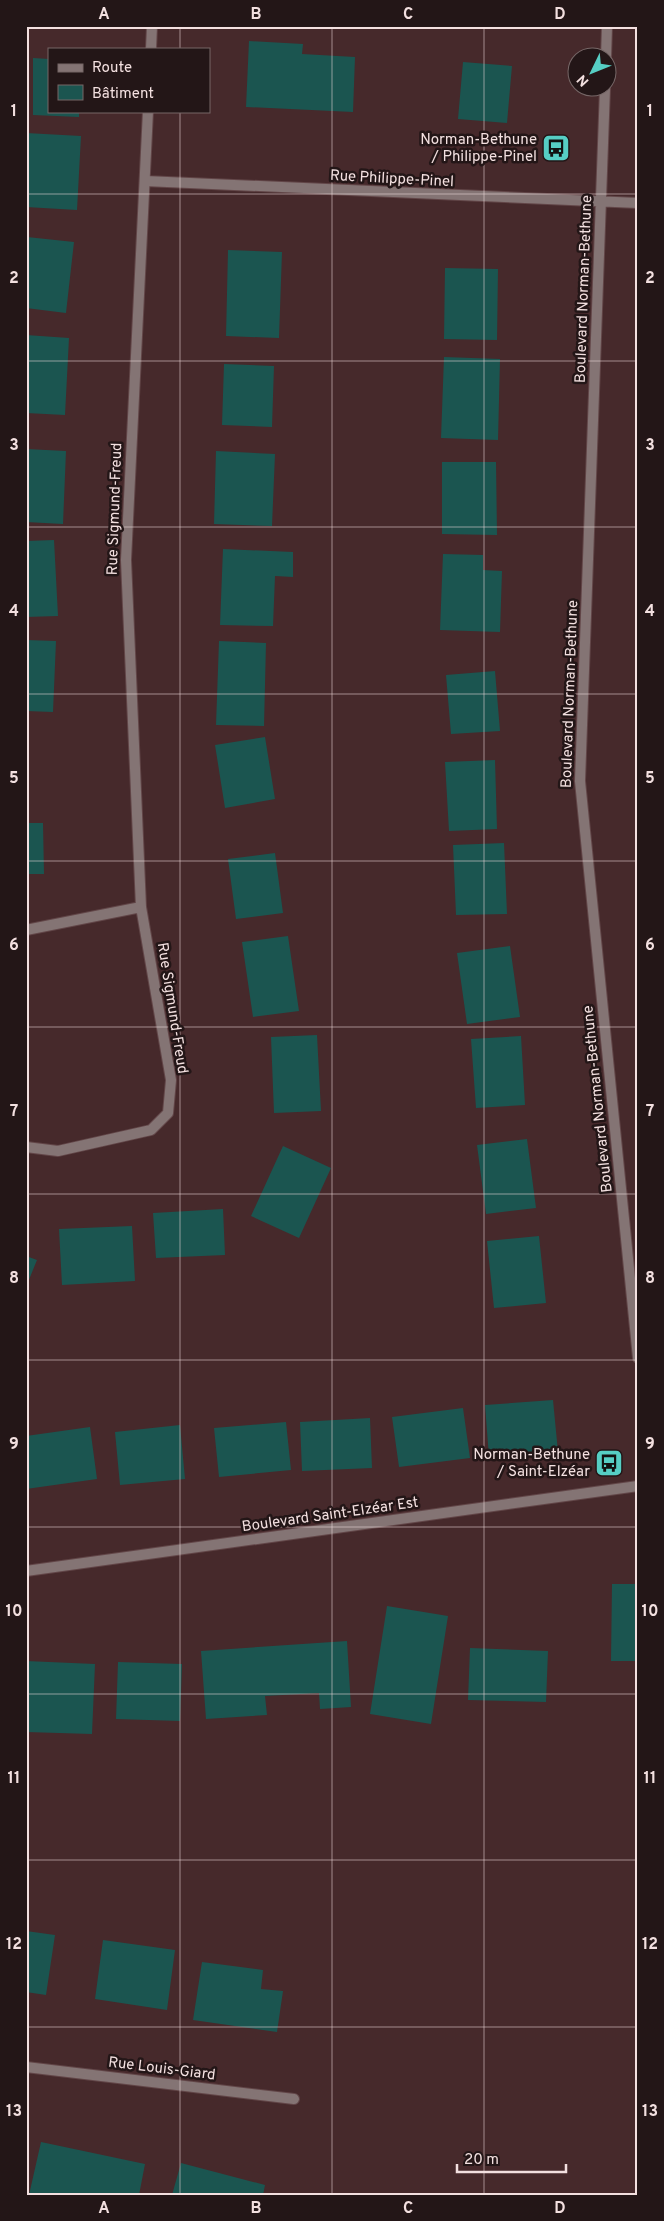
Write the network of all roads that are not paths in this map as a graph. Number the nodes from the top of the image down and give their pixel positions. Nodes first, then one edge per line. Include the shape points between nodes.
1 (152, 26) edge
2 (606, 26) edge
3 (151, 48) edge
4 (606, 48) edge
5 (605, 98) edge
6 (148, 112) edge
7 (145, 181) junction
8 (601, 202) junction
9 (638, 203) edge
10 (142, 907) junction
11 (26, 930) edge
12 (26, 1147) edge
13 (638, 1358) edge
14 (638, 1486) edge
15 (26, 1571) edge
16 (26, 2067) edge
17 (294, 2099) dead end

1 - 3 street
2 - 4 street
5 - 8 street, Boulevard Norman-Bethune
6 - 7 street, Rue Sigmund-Freud
7 - 8 street, Rue Philippe-Pinel
7 - 10 street, Rue Sigmund-Freud via 126,560
8 - 9 street, Rue Philippe-Pinel
8 - 13 street, Boulevard Norman-Bethune via 580,781
10 - 11 street
10 - 12 street, Rue Sigmund-Freud via 171,1080 168,1113 151,1130 58,1151
14 - 15 street, Boulevard Saint-Elzéar Est
16 - 17 street, Rue Louis-Giard

